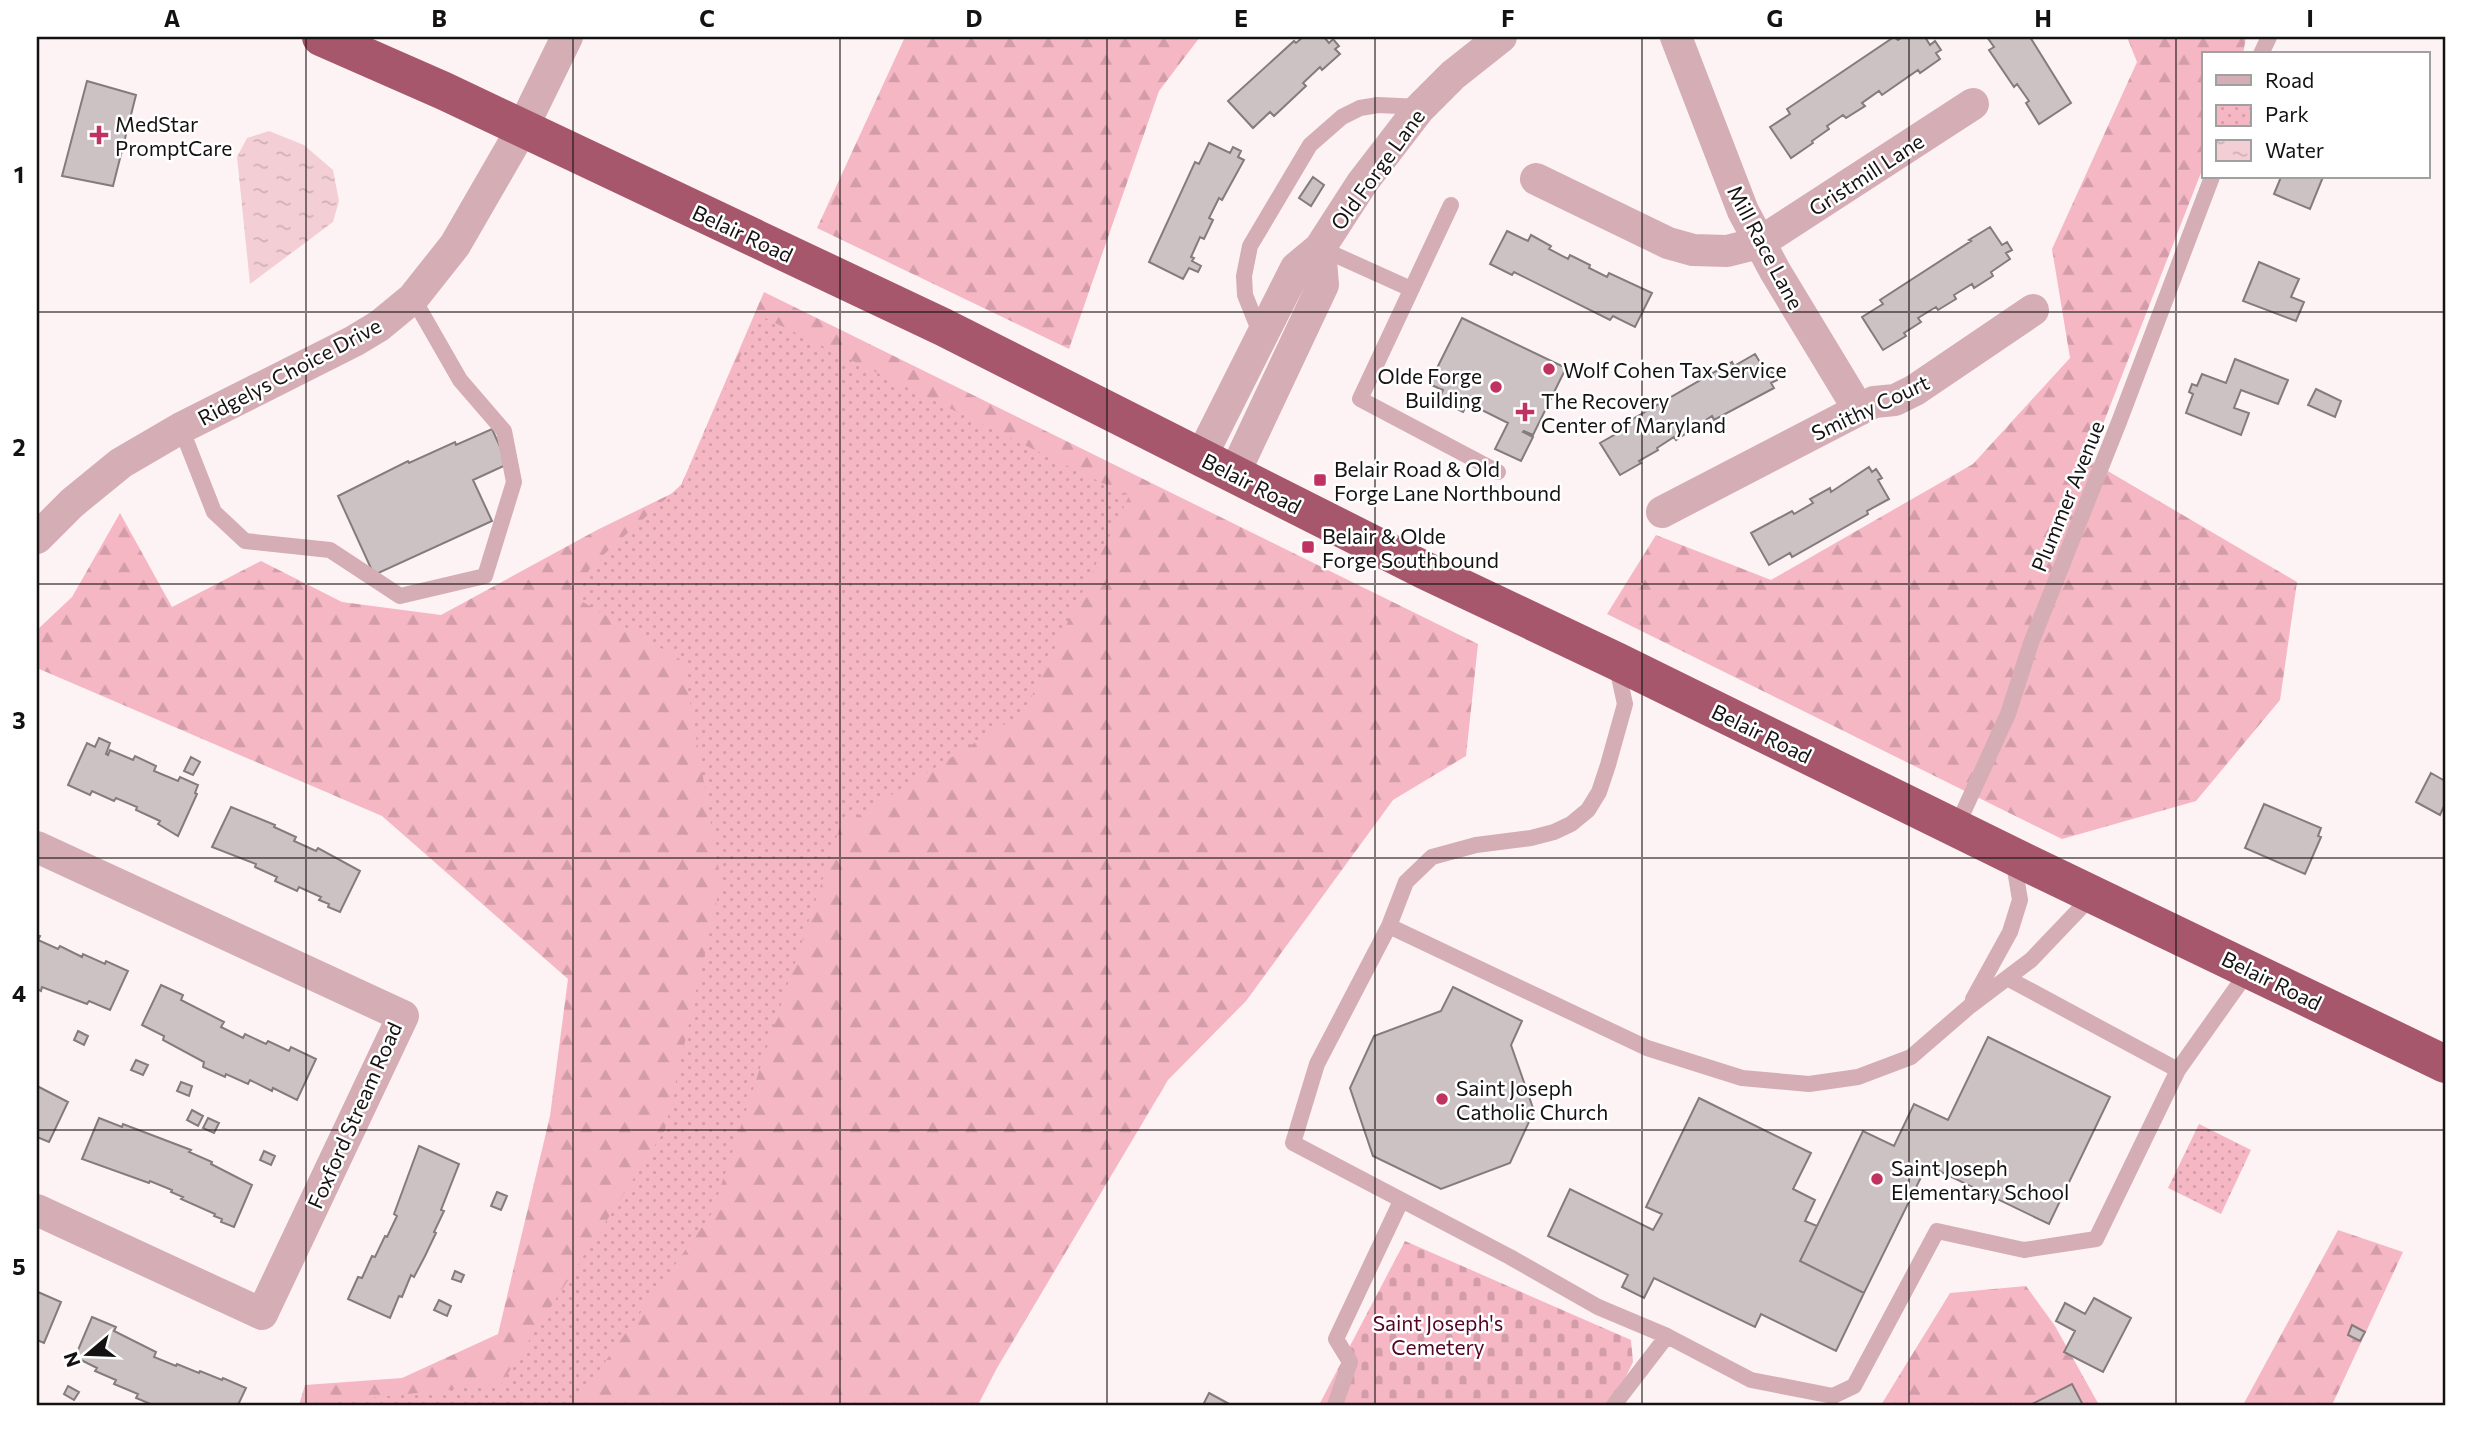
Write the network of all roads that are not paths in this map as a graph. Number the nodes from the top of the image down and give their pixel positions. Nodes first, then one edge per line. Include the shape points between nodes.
1 (321, 37) edge
2 (566, 37) edge
3 (1501, 37) edge
4 (1676, 37) edge
5 (1973, 104) dead end
6 (1421, 107) junction
7 (522, 129) junction
8 (2212, 178) edge
9 (1535, 179) dead end
10 (1451, 205) dead end
11 (1759, 243) junction
12 (1320, 248) junction
13 (1411, 289) junction
14 (413, 298) junction
15 (2033, 310) dead end
16 (1262, 337) junction
17 (1859, 410) junction
18 (181, 428) junction
19 (1200, 457) junction
20 (1498, 472) dead end
21 (1234, 474) junction
22 (1662, 512) dead end
23 (37, 538) edge
24 (1615, 661) junction
25 (1956, 828) junction
26 (37, 847) edge
27 (2012, 856) junction
28 (2093, 895) junction
29 (1389, 926) junction
30 (2250, 969) junction
31 (2007, 978) junction
32 (1970, 1006) junction
33 (2445, 1064) edge
34 (2178, 1070) junction
35 (1401, 1201) junction
36 (37, 1210) edge
37 (1667, 1336) junction
38 (1335, 1405) edge
39 (1614, 1405) edge

1 - 7 highway, Belair Road
2 - 7 street, Ridgelys Choice Drive
3 - 6 street, Old Forge Lane via 1452,75
4 - 11 street, Mill Race Lane via 1742,211
5 - 11 street, Gristmill Lane
6 - 12 street, Old Forge Lane via 1362,183
6 - 16 lane via 1360,108 1310,145 1250,246 1245,295
7 - 14 street, Ridgelys Choice Drive via 455,245
7 - 19 highway, Belair Road via 943,327
8 - 25 lane, Plummer Avenue via 2031,643 2008,714
9 - 11 street, Gristmill Lane via 1668,243 1693,250 1727,251
10 - 13 lane
11 - 17 street, Mill Race Lane
12 - 13 lane
12 - 16 street, Old Forge Lane via 1296,268
12 - 21 street, Old Forge Lane via 1323,285
13 - 20 lane via 1360,400
14 - 18 street, Ridgelys Choice Drive via 354,341
14 - 18 lane via 460,380 504,431 514,481 485,576 400,596 330,550 245,541 214,512
15 - 17 street, Smithy Court via 1915,390
16 - 19 street, Old Forge Lane
17 - 22 street, Smithy Court
18 - 23 street, Ridgelys Choice Drive via 121,463
19 - 21 highway, Belair Road
21 - 24 highway, Belair Road
24 - 25 highway, Belair Road
24 - 29 lane via 1625,704 1599,792 1588,810 1554,832 1432,857 1406,882
25 - 27 highway, Belair Road
26 - 36 street, Foxford Stream Road via 402,1016 262,1314
27 - 28 highway, Belair Road
27 - 32 lane via 2020,900 2010,932
28 - 30 highway, Belair Road
28 - 31 lane via 2031,960
29 - 32 lane via 1647,1048 1742,1078 1809,1084 1858,1077 1911,1057
29 - 35 lane via 1317,1064 1293,1143
30 - 33 highway, Belair Road
30 - 34 lane
31 - 32 lane
31 - 34 lane
34 - 37 lane via 2096,1239 2024,1250 1937,1231 1854,1386 1833,1396 1751,1380
35 - 37 lane via 1598,1307
35 - 38 lane via 1336,1339 1350,1362
37 - 39 lane

